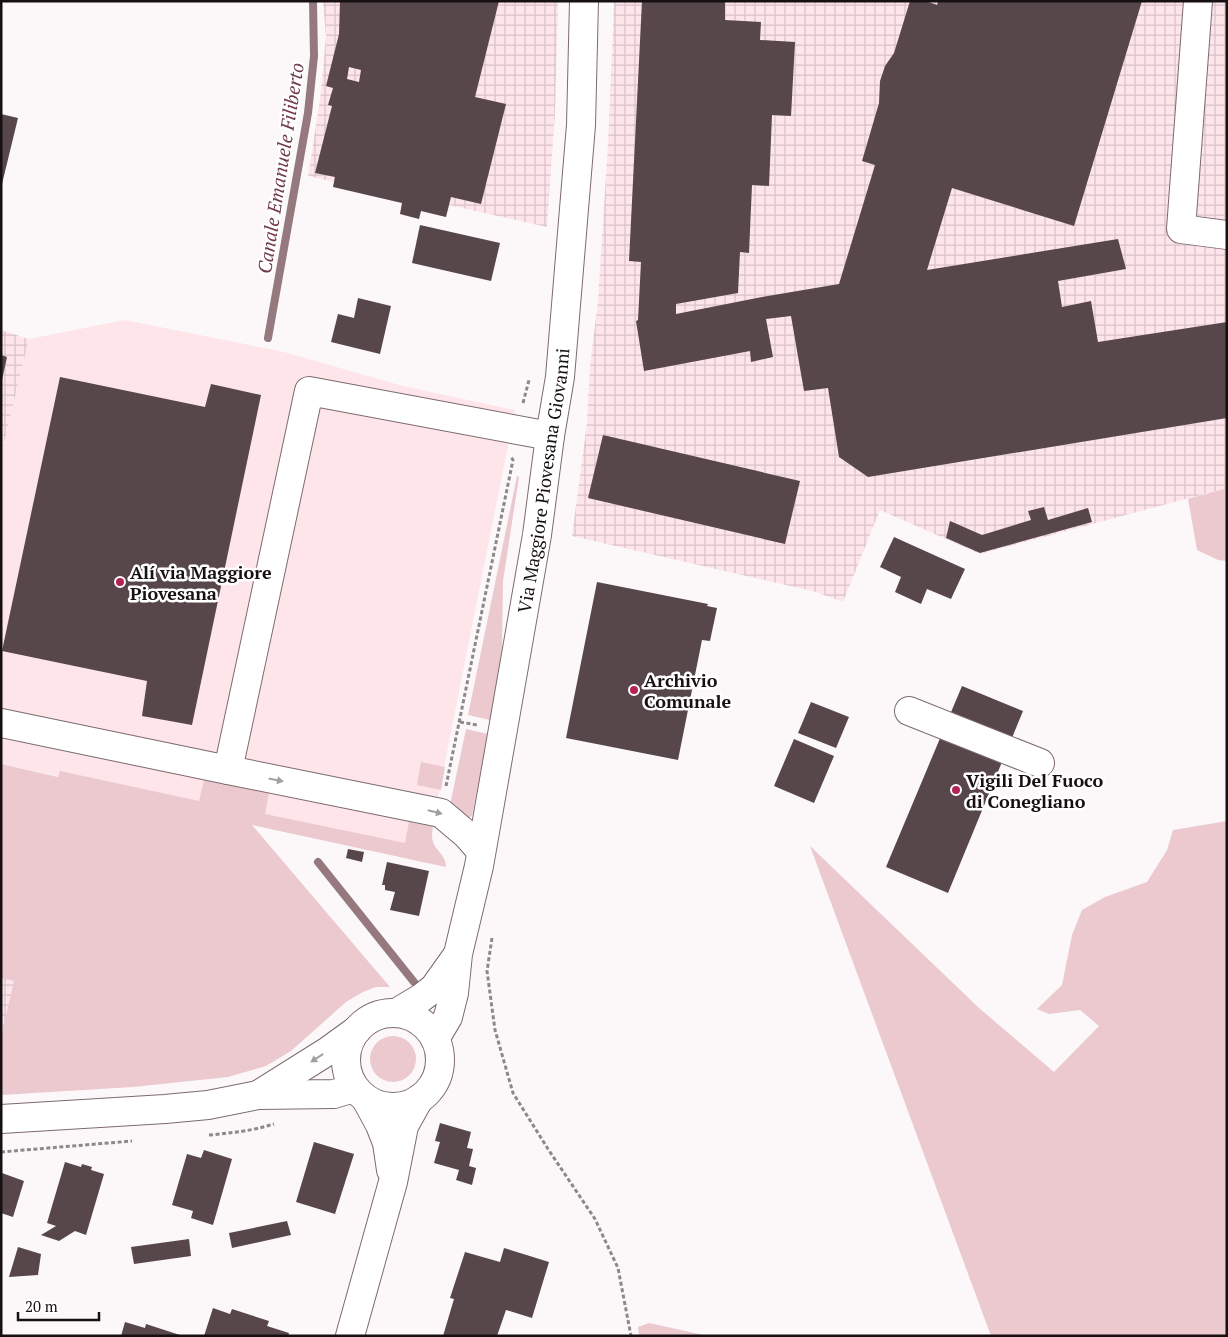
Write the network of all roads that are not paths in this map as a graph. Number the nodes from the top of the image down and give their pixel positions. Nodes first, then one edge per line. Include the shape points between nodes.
1 (584, 1) edge
2 (1198, 1) edge
3 (1227, 235) edge
4 (550, 436) junction
5 (909, 711) dead end
6 (1, 723) edge
7 (1040, 763) dead end
8 (228, 770) junction
9 (481, 851) junction
10 (458, 954) junction
11 (396, 1012) junction
12 (356, 1030) junction
13 (435, 1039) junction
14 (360, 1093) junction
15 (258, 1095) junction
16 (419, 1099) junction
17 (1, 1119) edge
18 (393, 1182) junction
19 (350, 1336) edge

1 - 4 street, Via Maggiore Piovesana Giovanni via 581,125 560,377
2 - 3 street via 1181,229
4 - 8 street via 309,391
4 - 9 street, Via Maggiore Piovesana Giovanni via 537,534
5 - 7 street
6 - 8 street
8 -> 9 street via 441,813
9 - 10 street, Via Maggiore Piovesana Giovanni
10 - 11 street, Via Maggiore Piovesana Giovanni via 434,988
10 - 13 street, Via Maggiore Piovesana Giovanni via 448,1017
11 - 12 street via 381,1014
11 - 13 street via 421,1022
12 - 14 street via 348,1044 346,1058 348,1075
12 -> 15 street
13 - 16 street via 440,1056 439,1070 434,1084
14 - 15 street
14 - 16 street via 377,1105 390,1107
14 - 18 street via 387,1143
15 - 17 street via 208,1105
16 - 18 street via 404,1126
18 - 19 street

